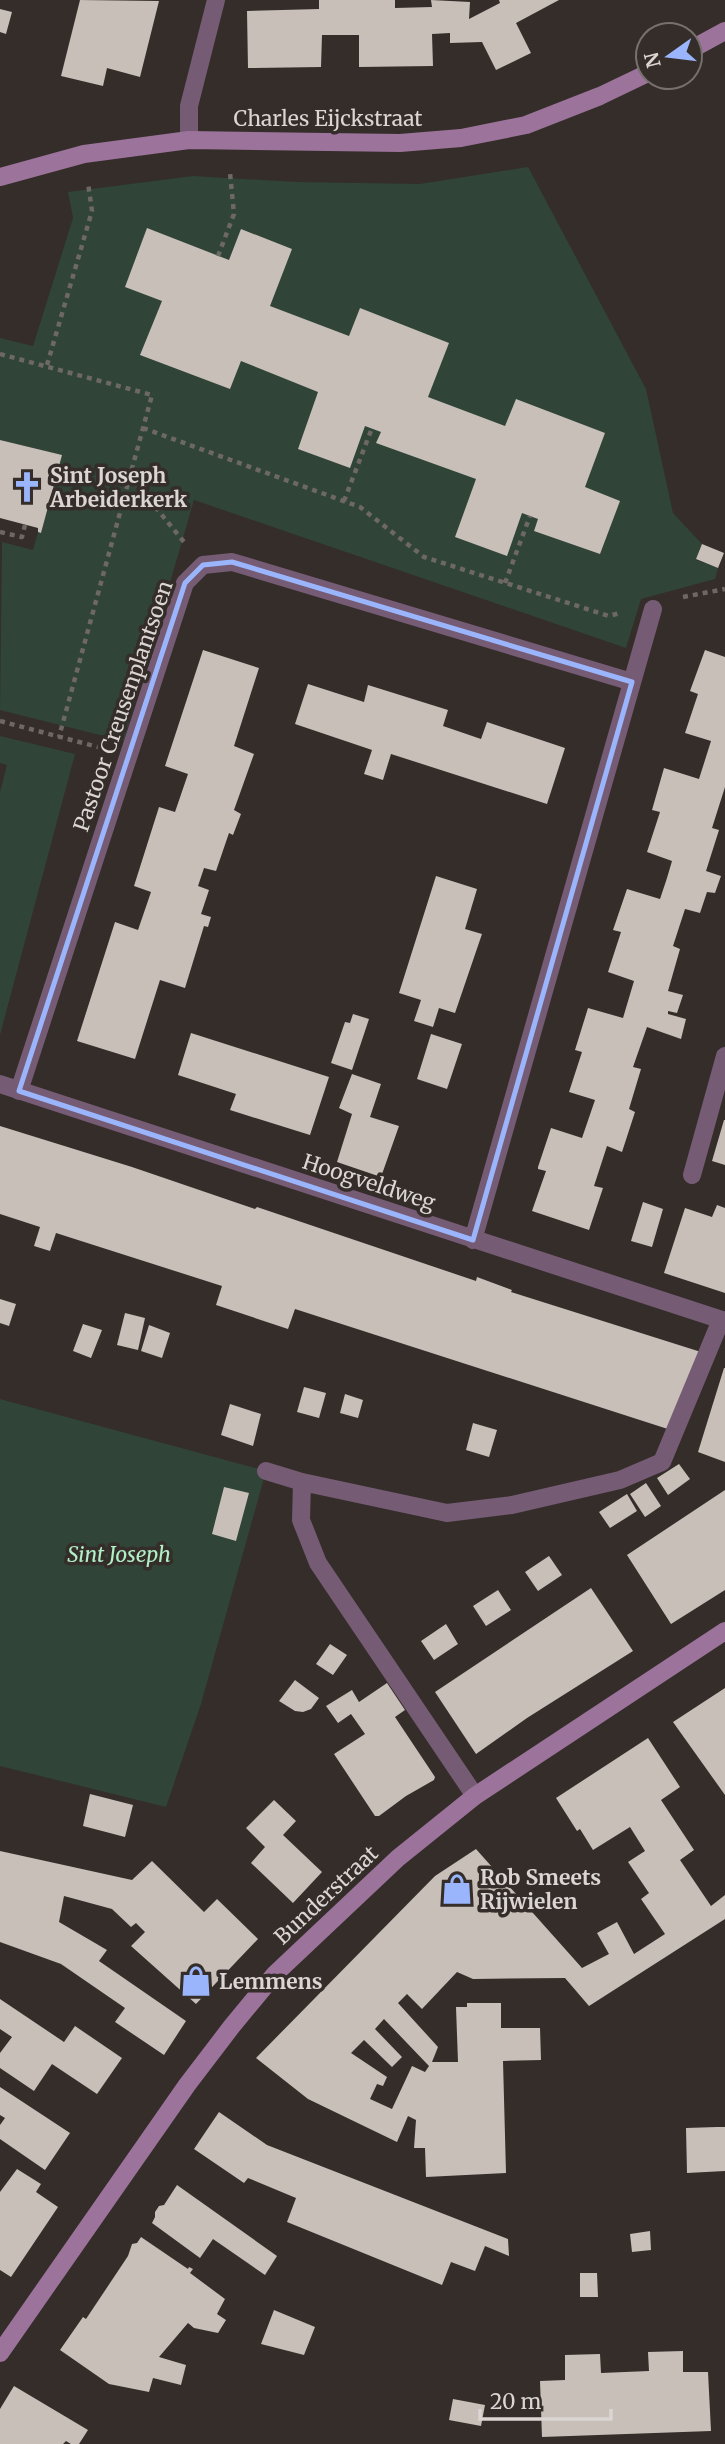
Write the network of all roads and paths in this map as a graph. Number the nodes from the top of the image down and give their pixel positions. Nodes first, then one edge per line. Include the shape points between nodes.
1 (216, 0) edge
2 (725, 31) edge
3 (704, 42) edge
4 (634, 80) edge
5 (190, 140) junction
6 (226, 141) junction
7 (84, 154) junction
8 (0, 177) edge
9 (218, 256) dead end
10 (0, 354) edge
11 (47, 365) junction
12 (143, 428) junction
13 (372, 428) dead end
14 (130, 476) junction
15 (344, 501) junction
16 (530, 516) dead end
17 (24, 525) dead end
18 (0, 531) edge
19 (203, 565) junction
20 (505, 583) junction
21 (725, 589) edge
22 (678, 598) dead end
23 (653, 608) dead end
24 (631, 610) dead end
25 (632, 682) junction
26 (0, 721) edge
27 (58, 737) junction
28 (130, 756) junction
29 (725, 1056) edge
30 (0, 1084) edge
31 (19, 1091) junction
32 (692, 1175) dead end
33 (473, 1240) junction
34 (723, 1320) edge
35 (266, 1471) dead end
36 (302, 1482) junction
37 (725, 1631) edge
38 (475, 1796) junction
39 (0, 2353) edge

1 - 5 street via 189,106
2 - 3 street
4 - 6 street, Charles Eijckstraat via 526,125 461,138 400,143
5 - 6 street, Charles Eijckstraat
5 - 7 street, Charles Eijckstraat
6 - 9 path via 234,214
7 - 8 street, Charles Eijckstraat
7 - 11 path via 92,211
10 - 11 path
11 - 12 path via 152,395
12 - 14 path
12 - 15 path
13 - 15 path
14 - 19 path
14 - 27 path
15 - 20 path via 360,507 424,557
16 - 20 path
17 - 18 path via 22,537
19 - 25 street via 232,562
19 - 28 street, Pastoor Creusenplantsoen via 185,583
20 - 24 path via 609,615
21 - 22 path
23 - 25 street
25 - 33 street
26 - 27 path
27 - 28 path
28 - 31 street, Pastoor Creusenplantsoen
29 - 32 street
30 - 31 street, Hoogveldweg
31 - 33 street, Hoogveldweg
33 - 34 street, Hoogveldweg
34 - 36 street via 662,1462 620,1480 512,1505 447,1513
35 - 36 street
36 - 38 street via 301,1520 318,1563
37 - 38 street, Bunderstraat
38 - 39 street, Bunderstraat via 398,1858 275,1974 187,2085

